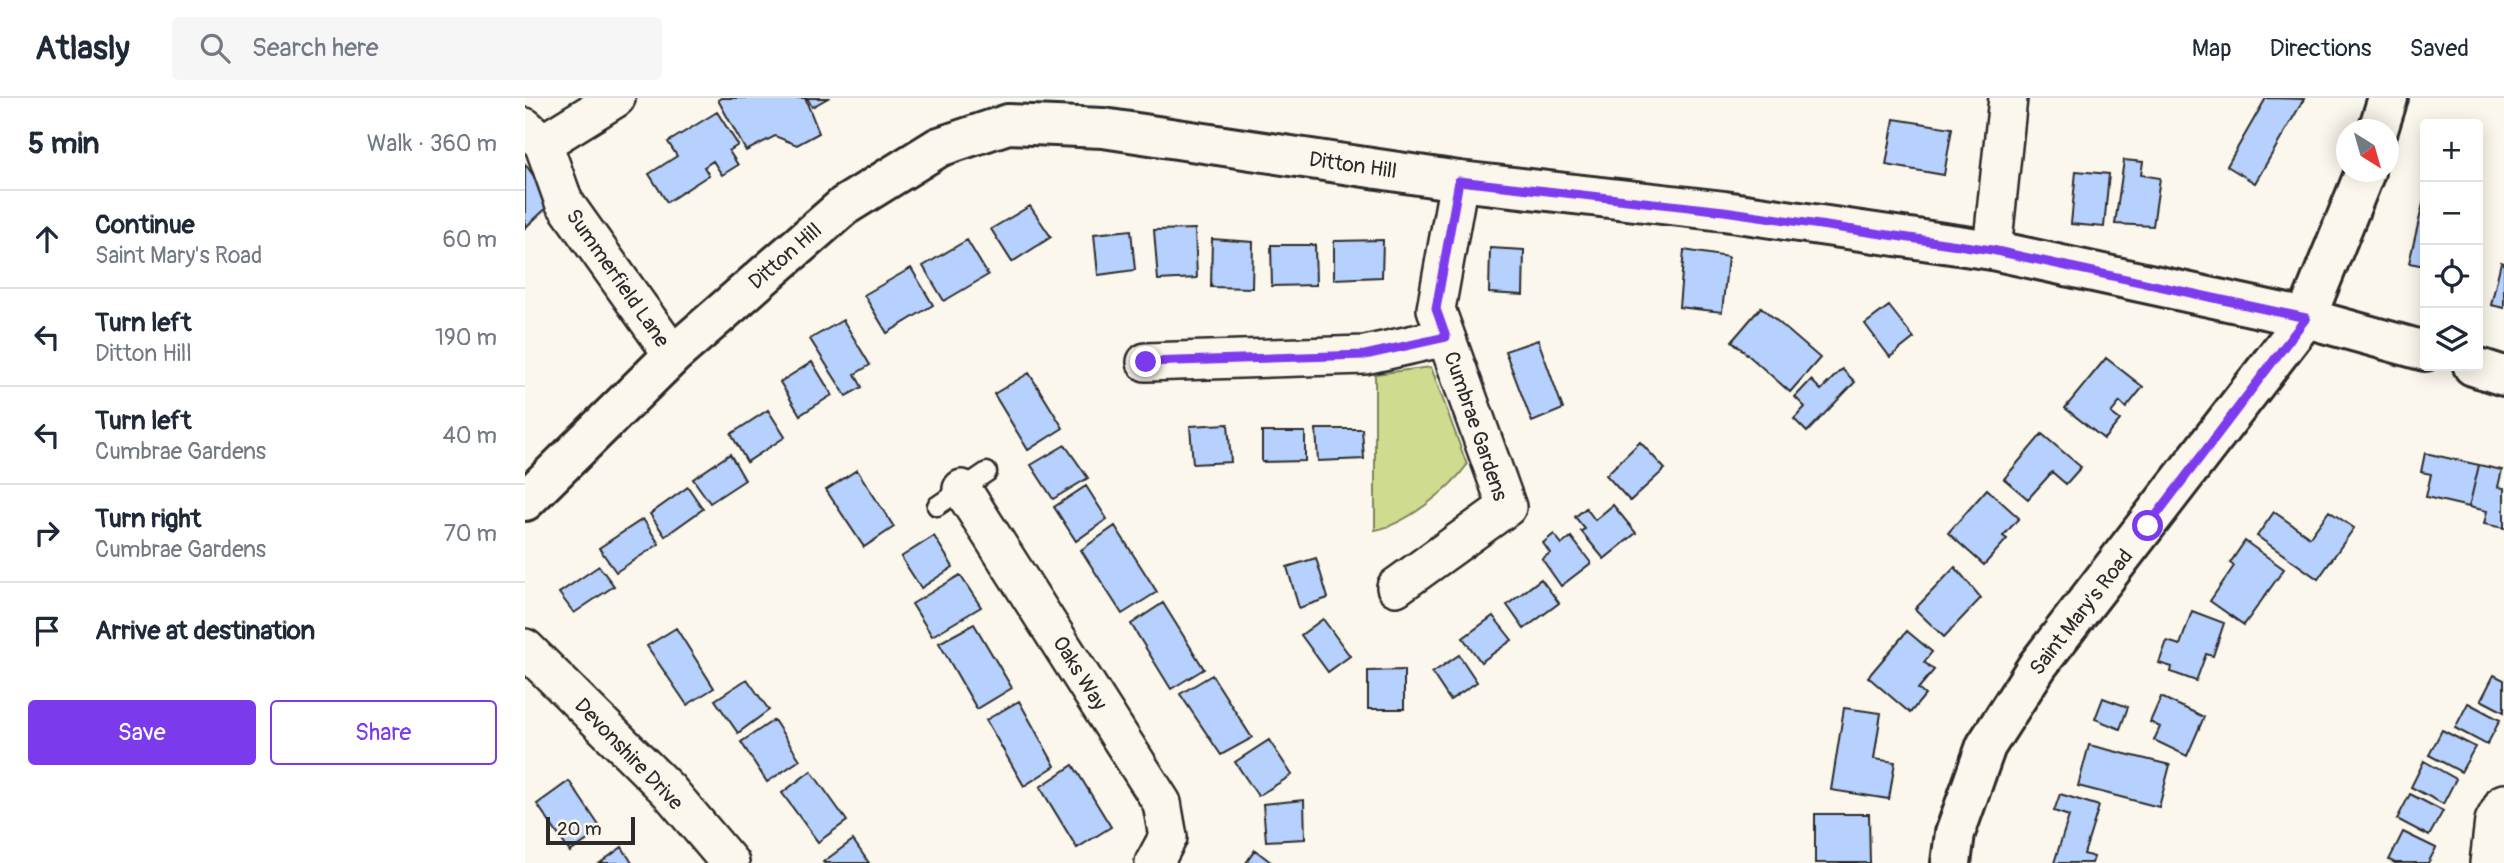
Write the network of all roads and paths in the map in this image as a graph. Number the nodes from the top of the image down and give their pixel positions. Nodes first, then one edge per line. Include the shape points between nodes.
1 (616, 98) edge
2 (2008, 98) edge
3 (2388, 98) edge
4 (2381, 119) edge
5 (534, 135) edge
6 (1459, 181) junction
7 (2361, 182) edge
8 (1992, 250) junction
9 (2306, 318) junction
10 (1446, 337) junction
11 (2420, 350) edge
12 (673, 355) junction
13 (1146, 362) dead end
14 (2483, 369) edge
15 (2504, 376) edge
16 (962, 489) dead end
17 (525, 501) edge
18 (1396, 587) dead end
19 (525, 648) edge
20 (2504, 803) edge
21 (730, 863) edge
22 (1154, 863) edge
23 (1951, 863) edge
24 (2489, 863) edge

1 - 5 street
2 - 8 street
3 - 4 street
5 - 12 street, Summerfield Lane via 564,202
6 - 8 street, Ditton Hill via 1724,211
6 - 10 street, Cumbrae Gardens via 1436,309
6 - 12 street, Ditton Hill via 1103,128 1008,124 939,147 844,206
7 - 9 street, Saint Mary's Road
8 - 9 street, Ditton Hill
9 - 11 street, Ditton Hill
9 - 23 street, Saint Mary's Road via 2038,665 1986,746 1955,833
10 - 13 street, Cumbrae Gardens via 1365,355
10 - 18 street, Cumbrae Gardens via 1507,507
12 - 17 street, Ditton Hill
14 - 15 street
16 - 22 street, Oaks Way via 1163,803 1168,836
19 - 21 street, Devonshire Drive via 669,791
20 - 24 street via 2494,821

